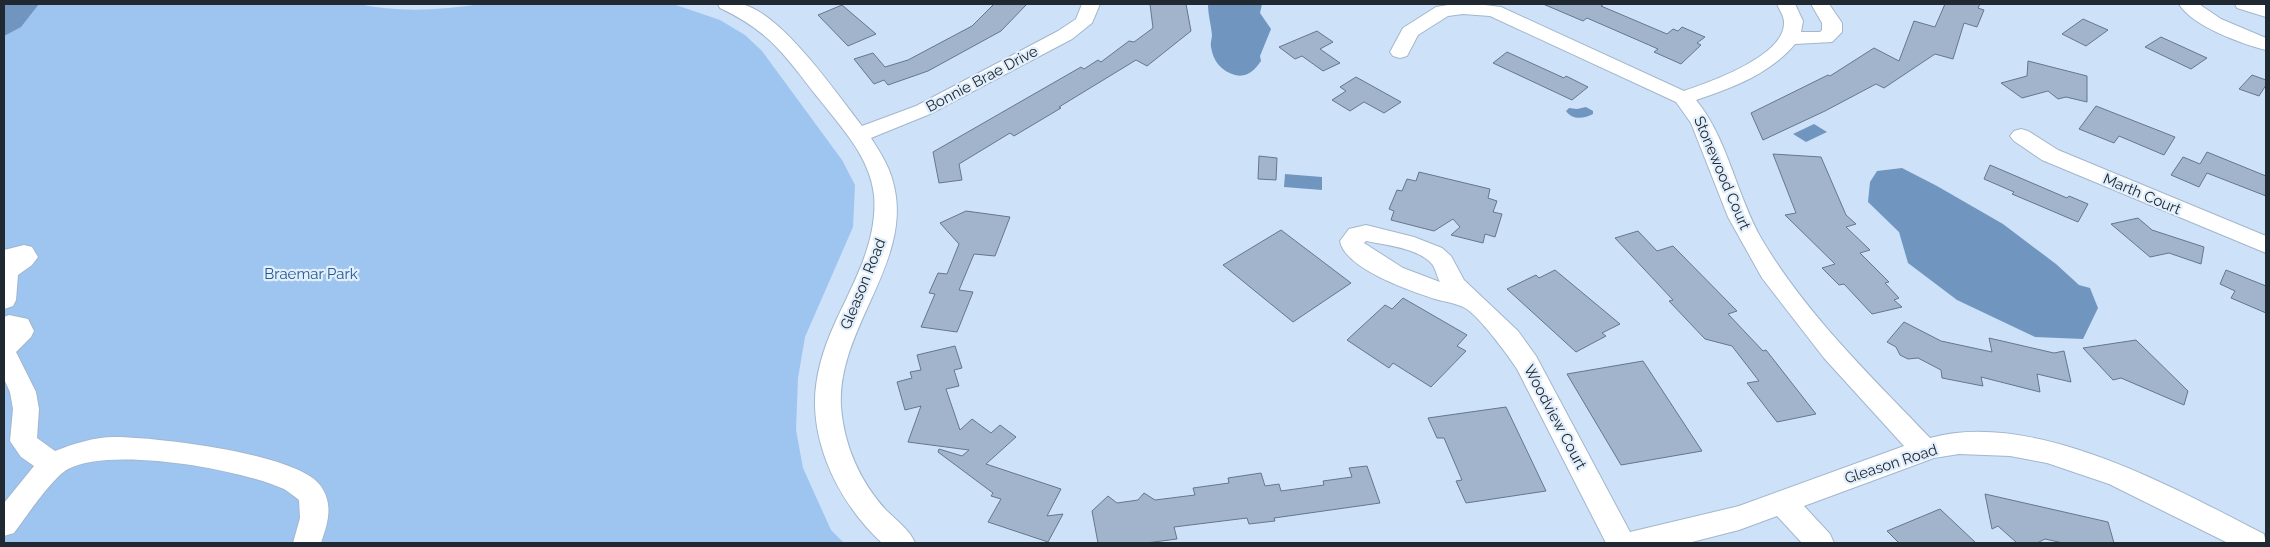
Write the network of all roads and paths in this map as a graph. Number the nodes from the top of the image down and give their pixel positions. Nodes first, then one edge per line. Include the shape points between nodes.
1 (727, 4) edge
2 (1091, 4) edge
3 (1786, 4) edge
4 (1820, 4) edge
5 (2188, 4) edge
6 (2244, 4) edge
7 (2266, 12) edge
8 (1790, 38) junction
9 (2266, 44) edge
10 (1400, 52) dead end
11 (1683, 98) junction
12 (857, 136) junction
13 (2020, 136) dead end
14 (2266, 246) edge
15 (6, 267) edge
16 (1474, 302) dead end
17 (5, 318) edge
18 (4, 348) edge
19 (4, 354) edge
20 (1925, 450) junction
21 (53, 464) junction
22 (1782, 502) junction
23 (4, 524) edge
24 (307, 543) edge
25 (901, 543) edge
26 (1621, 543) edge
27 (1635, 543) edge
28 (1820, 543) edge
29 (2254, 543) edge

1 - 12 street, Gleason Road via 753,16 775,33
2 - 12 street, Bonnie Brae Drive via 1089,16 1065,35 923,110
3 - 8 street via 1794,22
4 - 8 street via 1832,23 1832,32 1825,38
5 - 9 street via 2207,18
6 - 7 street
8 - 11 street via 1784,47 1752,70 1732,81
10 - 11 street, Stonewood Court via 1410,32 1443,11 1463,8 1494,11
11 - 20 street, Stonewood Court via 1696,111 1733,204 1753,244 1781,287 1848,369
12 - 25 street, Gleason Road via 879,171 887,219 881,247 845,328 832,367 828,407 835,448 854,490 882,528
13 - 14 street, Marth Court via 2050,155
15 - 17 street
16 - 26 street, Woodview Court via 1509,338 1527,363
17 - 18 street via 20,325 22,331
19 - 21 street via 23,392 26,409 23,442
20 - 22 street, Gleason Road
20 - 29 street, Gleason Road via 1970,442 2010,444 2055,452 2153,490
21 - 23 street
21 - 24 street via 76,455 113,448 138,448 242,464 288,479 309,492 316,507
22 - 27 street, Gleason Road via 1698,529
22 - 28 street

